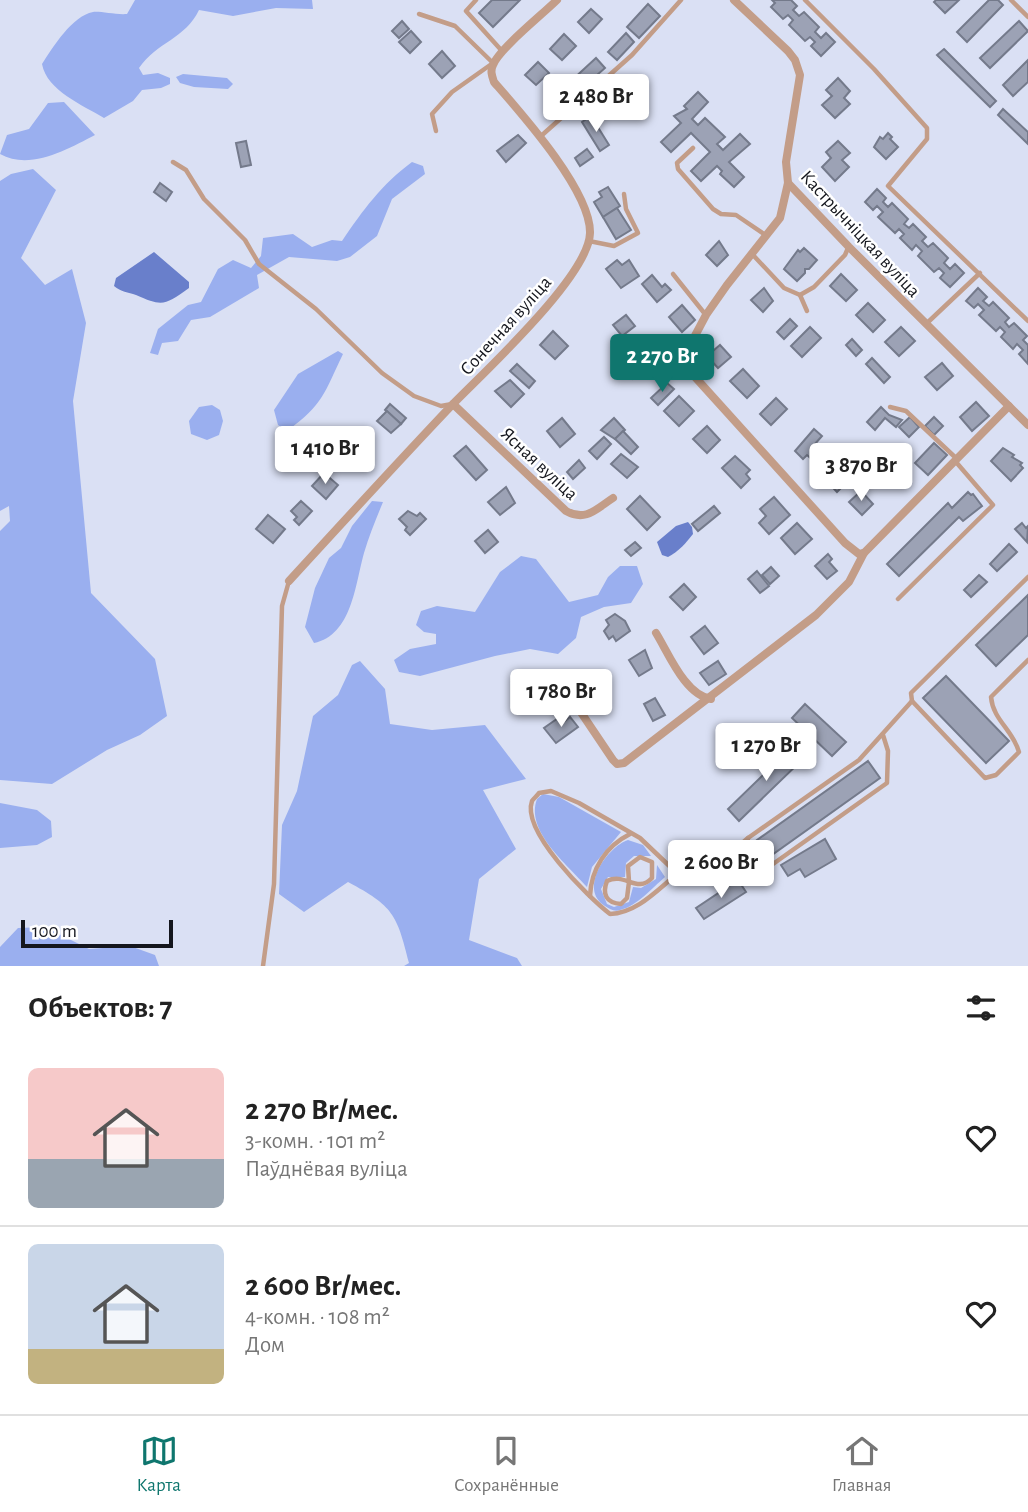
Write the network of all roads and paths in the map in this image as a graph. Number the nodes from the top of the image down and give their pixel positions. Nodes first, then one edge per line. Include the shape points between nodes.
1 (476, 0) edge
2 (557, 0) edge
3 (681, 0) edge
4 (734, 0) edge
5 (805, 0) edge
6 (1011, 0) edge
7 (419, 14) dead end
8 (1028, 17) edge
9 (503, 52) junction
10 (493, 63) junction
11 (436, 131) dead end
12 (541, 136) junction
13 (693, 148) dead end
14 (173, 162) dead end
15 (788, 183) junction
16 (624, 194) dead end
17 (768, 237) junction
18 (589, 242) junction
19 (849, 247) junction
20 (753, 255) junction
21 (980, 273) junction
22 (673, 274) dead end
23 (800, 295) junction
24 (807, 311) dead end
25 (706, 315) junction
26 (1028, 321) edge
27 (926, 324) junction
28 (453, 404) junction
29 (1009, 406) junction
30 (890, 407) dead end
31 (1028, 425) edge
32 (956, 460) junction
33 (613, 498) dead end
34 (864, 553) junction
35 (1028, 578) edge
36 (289, 581) joint
37 (898, 598) dead end
38 (656, 633) dead end
39 (1028, 660) edge
40 (711, 699) junction
41 (912, 701) junction
42 (574, 702) dead end
43 (883, 735) junction
44 (631, 834) junction
45 (748, 838) junction
46 (658, 857) junction
47 (652, 862) junction
48 (677, 874) junction
49 (629, 882) junction
50 (590, 897) junction
51 (263, 966) edge

1 - 9 lane via 466,11
2 - 9 street
3 - 12 lane via 632,55
4 - 15 street, Кастрычніцкая вуліца via 788,51 800,75 786,162
5 - 21 lane via 928,128 927,139 888,187
6 - 8 lane
7 - 10 lane via 455,26
9 - 10 street
10 - 11 lane via 452,92 432,114
10 - 12 street via 494,82
12 - 18 street via 581,201 588,217
13 - 17 lane via 677,163 678,169 713,209 736,215
14 - 28 lane via 186,170 204,199 245,240 259,264 316,309 382,373 414,397 441,406
15 - 17 street via 783,210
15 - 19 street, Кастрычніцкая вуліца
16 - 18 lane via 638,233 614,246
17 - 20 street
18 - 28 street, Сонечная вуліца via 525,332
19 - 23 lane via 814,287
19 - 27 street, Кастрычніцкая вуліца
20 - 23 lane via 784,288
20 - 25 street
21 - 26 lane
21 - 27 lane
22 - 25 lane
23 - 24 lane
25 - 34 street via 689,347 690,370 845,543
27 - 29 street, Кастрычніцкая вуліца
28 - 33 street, Ясная вуліца via 566,511 577,517 587,515
28 - 36 street, Сонечная вуліца
29 - 31 street, Кастрычніцкая вуліца
29 - 32 street
30 - 32 lane via 906,411
32 - 34 street
32 - 37 lane via 993,505
34 - 40 street via 835,599
35 - 41 lane via 914,688
36 - 51 lane via 282,606 274,884
38 - 40 street via 691,688
39 - 41 lane via 991,697 992,712 1015,738 1019,752 996,775 985,778
40 - 42 street via 617,764
41 - 43 lane
43 - 45 lane via 859,760
43 - 45 lane via 888,751 887,783 773,864 757,863 747,849
44 - 46 lane
44 - 50 lane via 616,841 595,868
44 - 50 lane via 551,791 539,793 532,802 538,834
45 - 48 lane via 702,878 683,879
46 - 47 lane
46 - 48 lane
47 - 49 lane via 652,878 647,884
47 - 49 lane via 640,857 632,861
48 - 50 lane via 622,914 610,914
49 - 49 lane via 627,898 621,904 606,898 607,881 615,877

